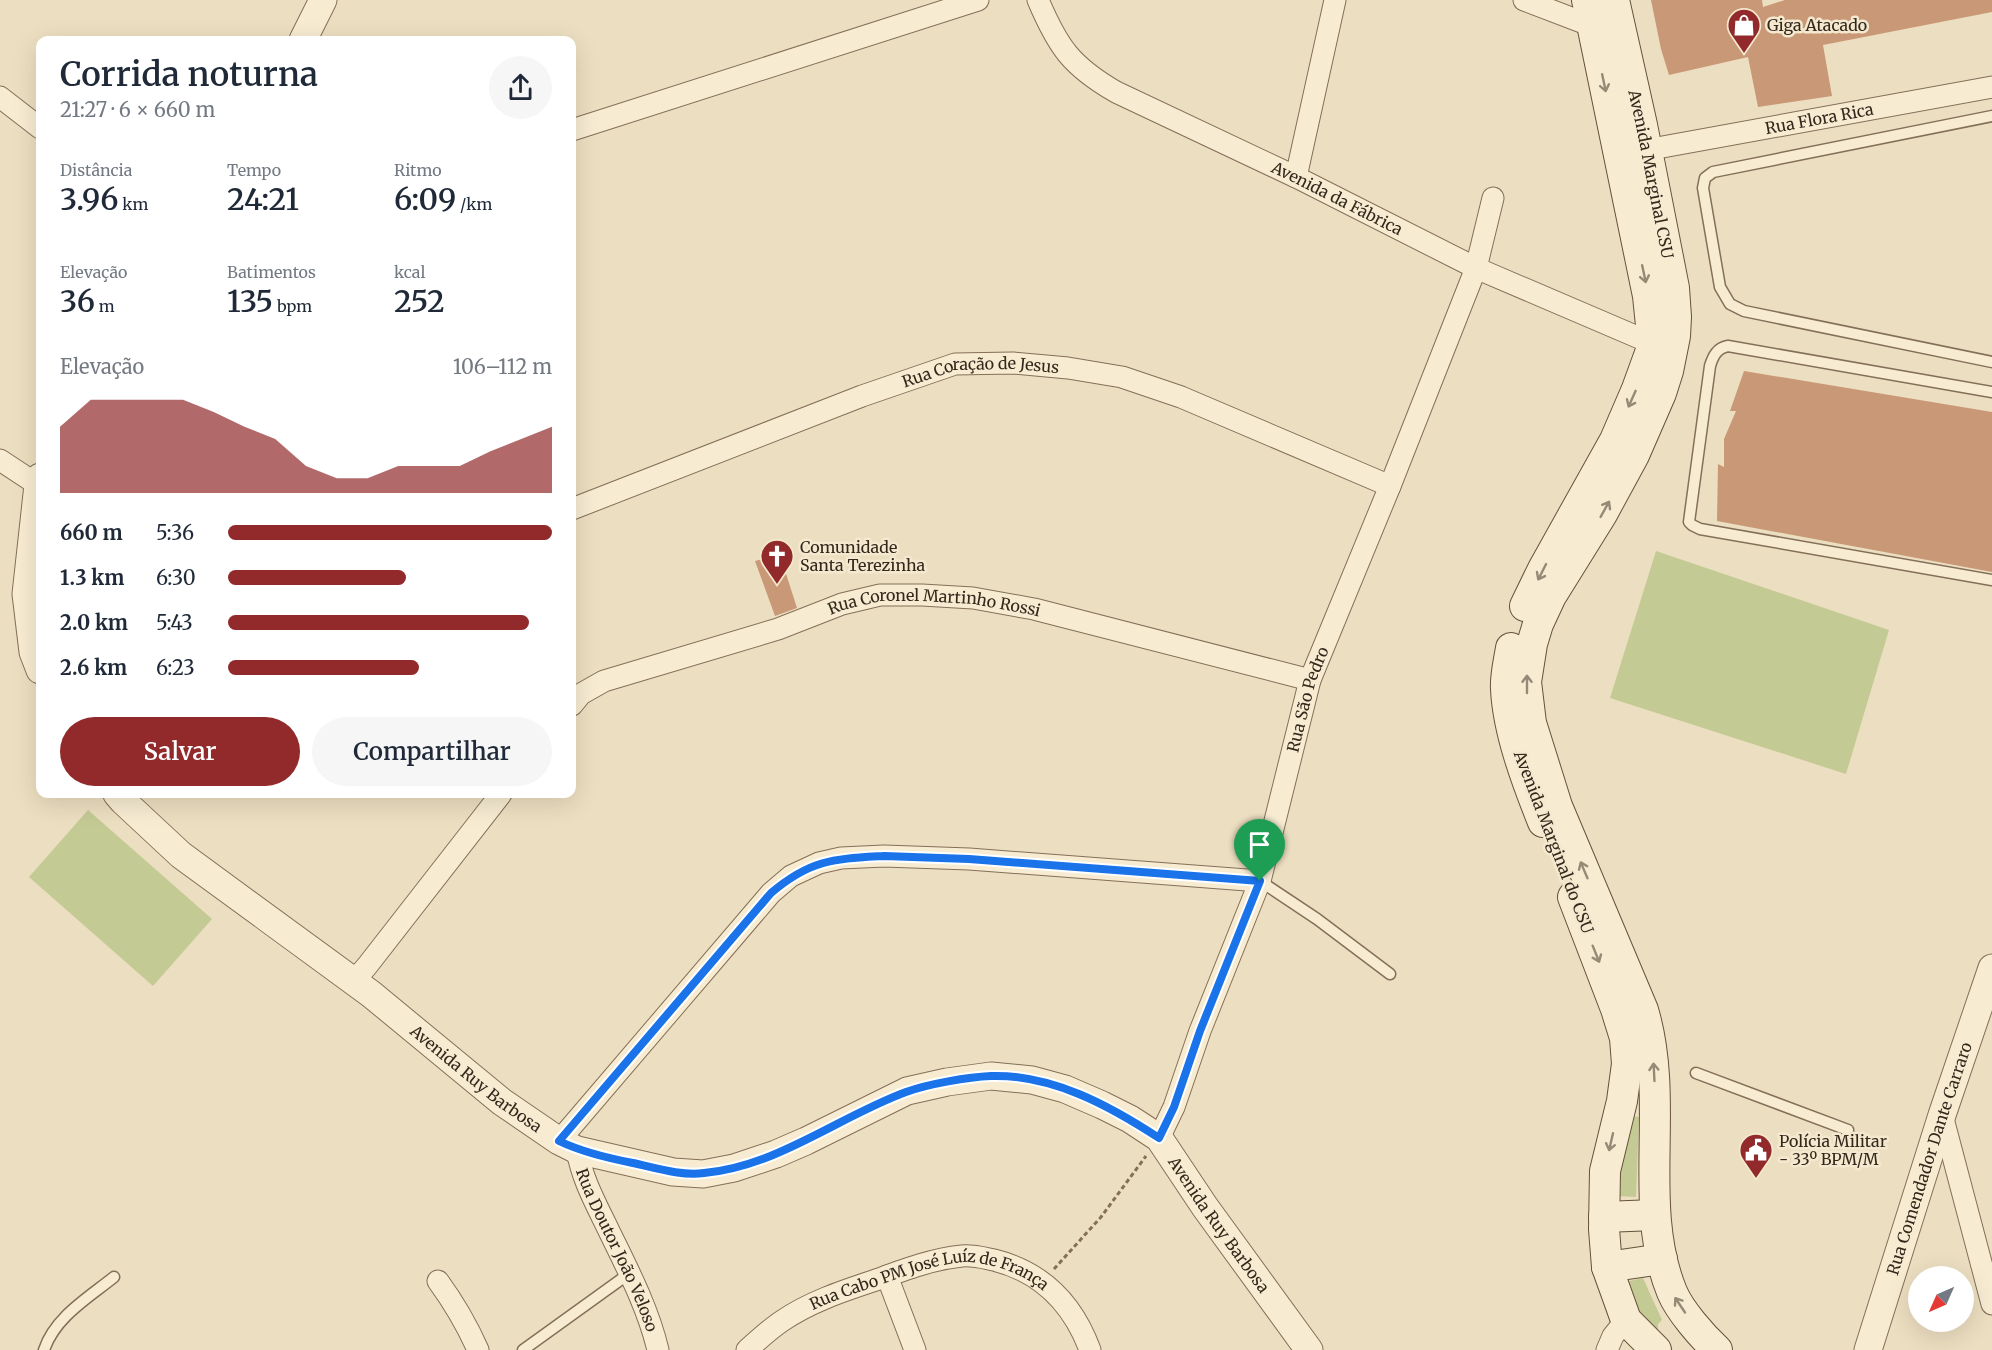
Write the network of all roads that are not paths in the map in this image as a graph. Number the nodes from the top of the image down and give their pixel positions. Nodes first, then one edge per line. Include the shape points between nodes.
1 (323, 0) edge
2 (978, 0) edge
3 (1038, 0) edge
4 (1335, 0) edge
5 (1524, 0) edge
6 (1614, 0) edge
7 (1590, 13) edge
8 (305, 36) edge
9 (1992, 87) edge
10 (0, 97) edge
11 (1992, 116) edge
12 (36, 125) edge
13 (576, 129) edge
14 (1646, 150) junction
15 (1296, 177) junction
16 (1493, 198) dead end
17 (1476, 268) junction
18 (1662, 348) junction
19 (1992, 362) edge
20 (1992, 392) edge
21 (0, 459) edge
22 (36, 479) edge
23 (1390, 486) junction
24 (36, 507) edge
25 (576, 507) edge
26 (1992, 580) edge
27 (36, 660) edge
28 (1310, 680) junction
29 (576, 700) edge
30 (125, 798) edge
31 (498, 798) edge
32 (1260, 881) junction
33 (1992, 968) edge
34 (1390, 974) dead end
35 (354, 981) junction
36 (1696, 1073) dead end
37 (1942, 1115) junction
38 (1848, 1130) dead end
39 (1159, 1138) junction
40 (568, 1145) junction
41 (1655, 1215) junction
42 (1604, 1217) junction
43 (1662, 1259) junction
44 (1607, 1267) junction
45 (630, 1273) junction
46 (887, 1276) junction
47 (114, 1277) dead end
48 (438, 1281) dead end
49 (1992, 1304) edge
50 (1626, 1320) junction
51 (44, 1350) edge
52 (478, 1350) edge
53 (523, 1350) edge
54 (658, 1350) edge
55 (747, 1350) edge
56 (915, 1350) edge
57 (1090, 1350) edge
58 (1309, 1350) edge
59 (1607, 1350) edge
60 (1656, 1350) edge
61 (1717, 1350) edge
62 (1868, 1350) edge

1 - 8 street
2 - 13 street
3 - 15 street, Avenida da Fábrica via 1057,41 1092,78
4 - 15 street
5 - 7 street
6 - 14 main road, Avenida Marginal CSU
7 -> 18 main road, Avenida Marginal CSU
9 - 14 street, Rua Flora Rica
10 - 12 street
11 - 19 lane via 1713,172 1705,178 1703,188 1720,287 1730,304 1744,311
14 - 18 main road, Avenida Marginal CSU via 1674,288 1676,317
15 - 17 street, Avenida da Fábrica
16 - 17 street, Rua São Pedro
17 - 18 street, Avenida da Fábrica
17 - 23 street, Rua São Pedro
41 -> 18 main road, Avenida Marginal do CSU via 1656,1102 1650,1033 1557,806 1531,723 1526,682 1532,644 1551,596 1634,455 1661,393
18 -> 42 main road, Avenida Marginal do CSU via 1543,569 1519,620 1507,668 1512,729 1524,772 1600,962 1625,1038 1623,1101 1605,1171
20 - 26 lane via 1722,347 1710,366 1689,522 1700,529
21 - 22 street
23 - 25 street, Rua Coração de Jesus via 1122,376 1014,363 955,364
23 - 28 street, Rua São Pedro
24 - 27 street via 26,594
28 - 29 street, Rua Coronel Martinho Rossi via 1035,609 973,598 880,595 604,681
28 - 32 street, Rua São Pedro
30 - 35 street, Avenida Ruy Barbosa via 181,855
31 - 35 street
32 - 34 lane
32 - 39 street, Rua São Pedro
32 - 40 street via 969,859 884,856 819,863 791,876 771,893
33 - 37 street, Rua Comendador Dante Carraro
35 - 40 street, Avenida Ruy Barbosa via 502,1102
36 - 38 lane
37 - 49 street
37 - 62 street, Rua Comendador Dante Carraro
39 - 40 street, Avenida Ruy Barbosa via 1130,1119 1065,1089 1032,1080 991,1076 907,1092 796,1145 734,1168 703,1174 673,1172
39 - 58 street, Avenida Ruy Barbosa
40 - 45 street, Rua Doutor João Veloso
41 - 42 main road
41 - 43 main road, Avenida Marginal do CSU
42 - 44 main road, Avenida Marginal do CSU
43 - 44 main road
61 -> 43 main road, Avenida Marginal do CSU via 1673,1294
44 - 50 main road, Avenida Marginal do CSU
45 - 53 lane
45 - 54 street, Rua Doutor João Veloso
46 - 55 street, Rua Cabo PM José Luíz de França via 838,1293 782,1320
46 - 56 street
46 - 57 street, Rua Cabo PM José Luíz de França via 966,1256 1015,1265 1058,1296
47 - 51 lane via 66,1316
48 - 52 street
50 - 59 street
50 - 60 main road, Avenida Marginal do CSU

